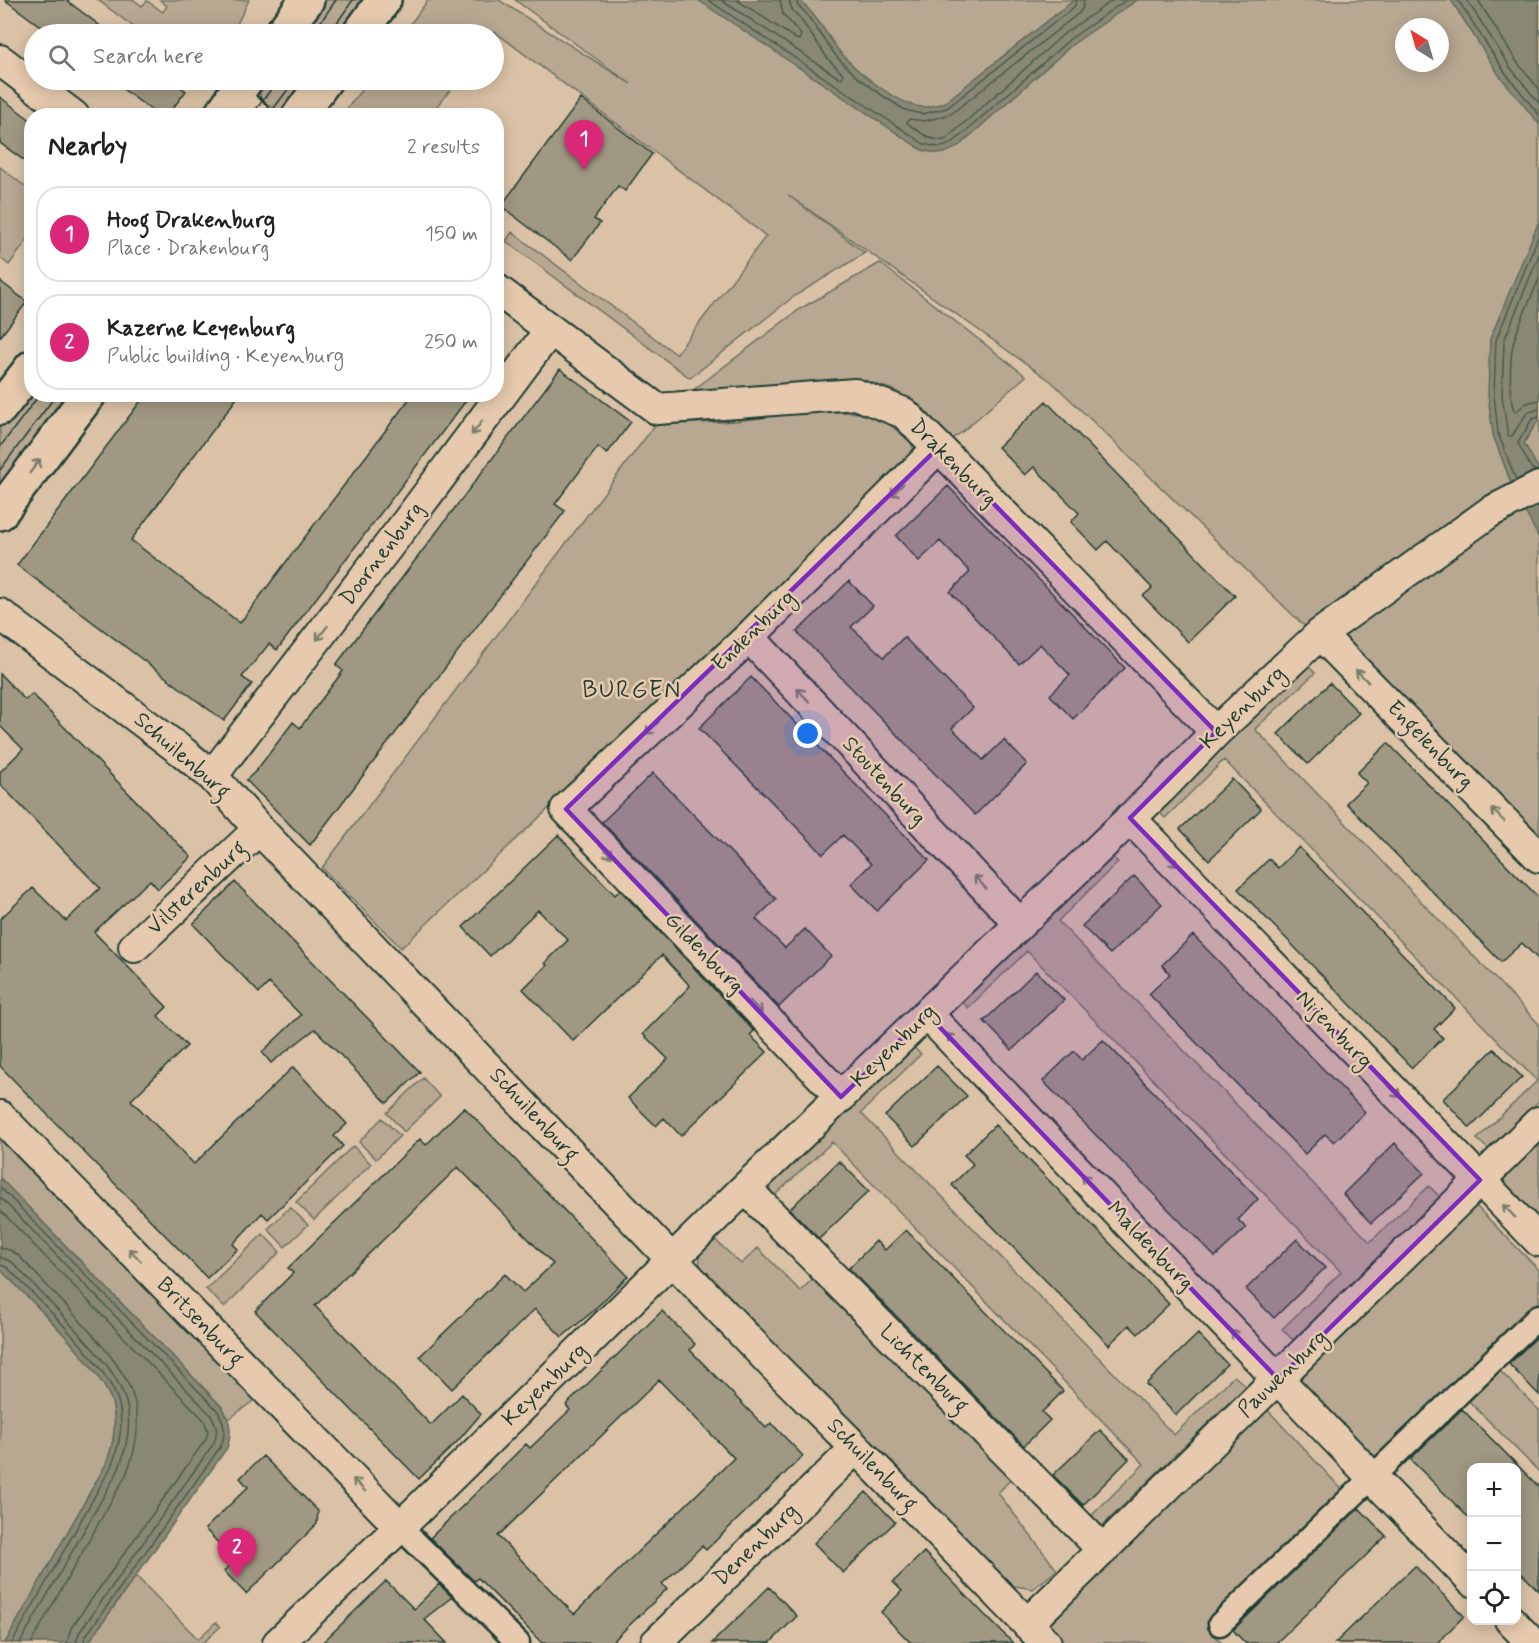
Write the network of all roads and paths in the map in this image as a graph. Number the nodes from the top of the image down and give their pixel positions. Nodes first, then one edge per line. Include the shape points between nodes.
1 (307, 0) edge
2 (384, 0) edge
3 (289, 24) edge
4 (366, 24) edge
5 (0, 60) edge
6 (24, 78) edge
7 (40, 90) edge
8 (318, 90) edge
9 (63, 108) edge
10 (305, 108) edge
11 (504, 295) edge
12 (550, 330) junction
13 (24, 376) edge
14 (504, 392) edge
15 (3, 398) edge
16 (83, 402) edge
17 (496, 402) edge
18 (938, 448) junction
19 (1539, 487) edge
20 (0, 513) edge
21 (0, 614) edge
22 (1320, 634) junction
23 (748, 637) junction
24 (1216, 732) junction
25 (212, 776) junction
26 (566, 809) joint
27 (1130, 818) junction
28 (259, 829) junction
29 (1539, 857) edge
30 (1020, 924) junction
31 (134, 947) dead end
32 (927, 1014) junction
33 (841, 1097) junction
34 (0, 1116) edge
35 (1539, 1122) edge
36 (1480, 1180) junction
37 (746, 1188) junction
38 (1539, 1241) edge
39 (673, 1261) junction
40 (1539, 1316) edge
41 (1278, 1379) junction
42 (856, 1448) junction
43 (1372, 1477) junction
44 (400, 1527) junction
45 (1103, 1550) junction
46 (1467, 1576) edge
47 (1220, 1624) dead end
48 (1515, 1625) edge
49 (1036, 1634) edge
50 (669, 1639) edge
51 (278, 1643) edge
52 (518, 1643) edge
53 (1531, 1643) edge

1 - 3 main road
2 - 4 main road
5 - 6 street
7 - 9 street
8 - 10 main road
11 - 12 street, Drakenburg
12 -> 14 street, Doornenburg
12 - 18 street, Drakenburg via 657,409 855,394 904,413
13 - 15 main road
20 -> 16 main road
17 -> 25 street, Doornenburg
18 -> 23 street, Endenburg
18 - 24 street, Drakenburg
19 - 22 street, Keyenburg via 1490,512
21 - 25 street, Schuilenburg
22 - 24 street, Keyenburg
29 -> 22 street, Engelenburg
23 -> 26 street, Endenburg
30 -> 23 street, Stoutenburg
24 - 27 street, Keyenburg
25 - 28 street, Schuilenburg
26 -> 33 street, Gildenburg
27 - 30 street, Keyenburg
27 -> 36 street, Nijenburg
28 - 31 street, Vilsterenburg
28 - 39 street, Schuilenburg
30 - 32 street, Keyenburg
32 - 33 street, Keyenburg
41 -> 32 street, Maldenburg
33 - 37 street, Keyenburg
44 -> 34 street, Britsenburg
35 - 36 street, Pauwenburg
38 -> 36 street, Nijenburg
36 - 41 street, Pauwenburg
37 - 39 street, Keyenburg
37 - 45 street, Lichtenburg
39 - 42 street, Schuilenburg
39 - 44 street, Keyenburg
40 - 43 street
41 - 43 street, Maldenburg
41 - 45 street, Pauwenburg
42 - 49 street, Schuilenburg
42 - 50 street, Denenburg
43 - 46 street, Maldenburg
43 - 47 street
44 - 51 street, Keyenburg
44 - 52 street
45 - 49 street, Pauwenburg
48 - 53 street

